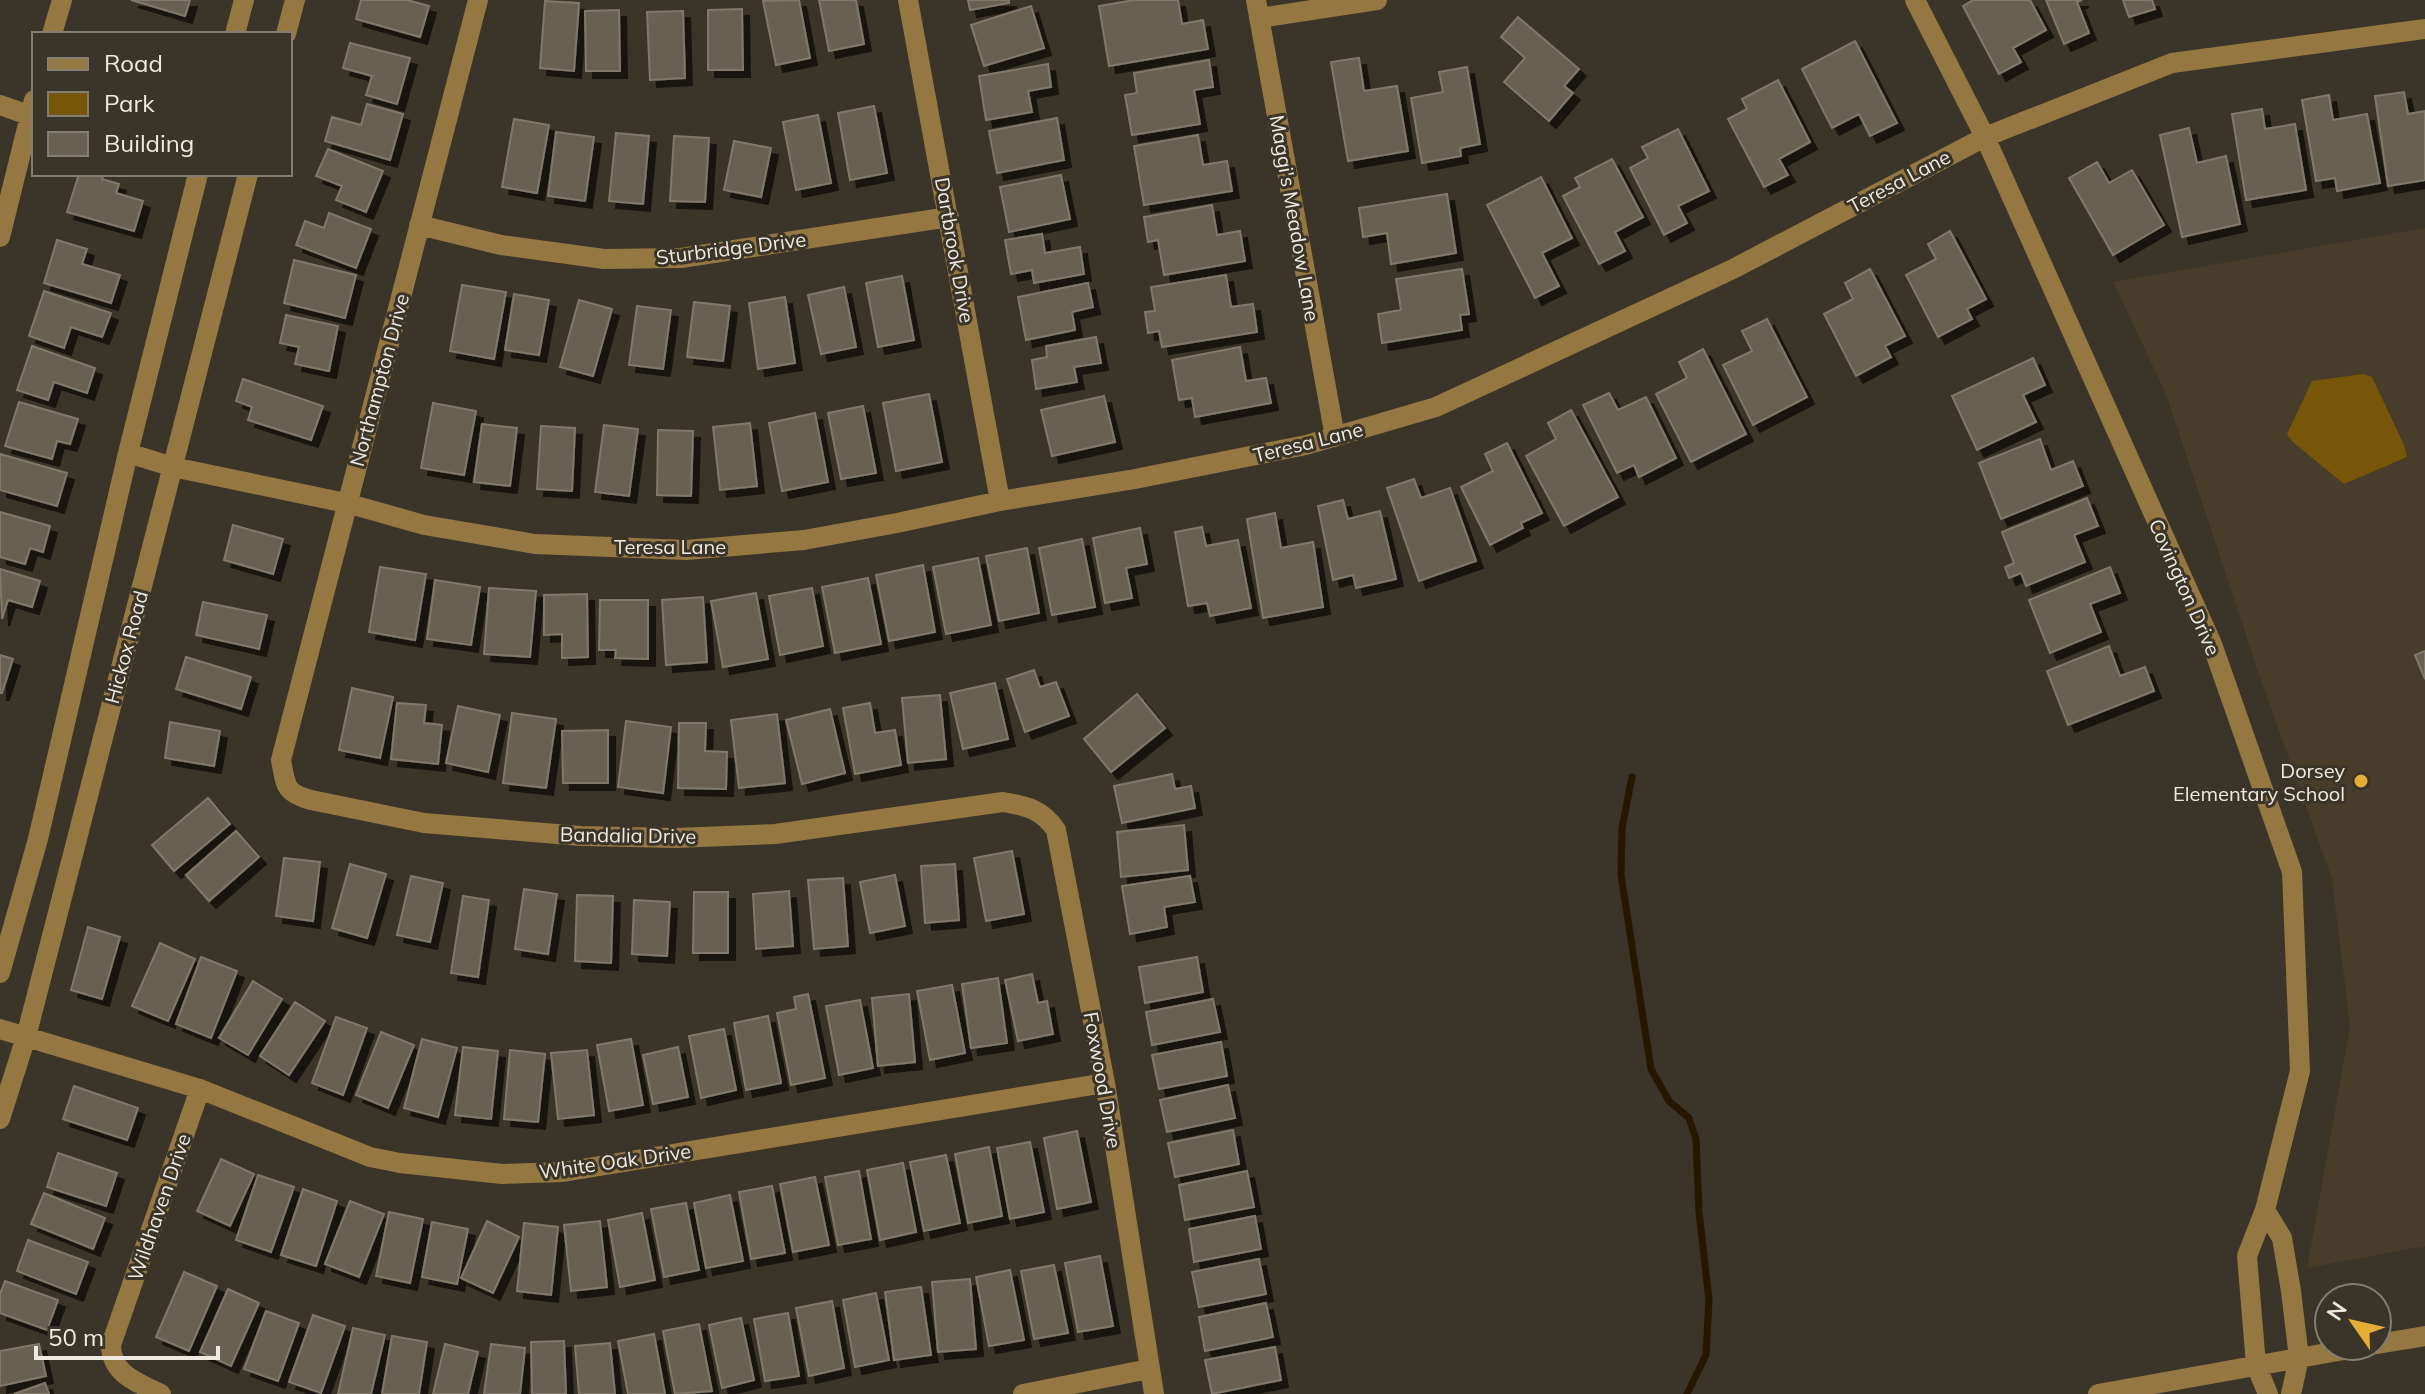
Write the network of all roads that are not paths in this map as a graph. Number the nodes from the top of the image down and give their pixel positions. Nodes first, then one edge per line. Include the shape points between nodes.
1 (62, 0) edge
2 (244, 0) edge
3 (295, 0) edge
4 (478, 0) edge
5 (908, 0) edge
6 (1377, 0) edge
7 (1915, 0) edge
8 (1258, 9) edge
9 (2425, 29) edge
10 (53, 32) edge
11 (236, 32) edge
12 (287, 32) edge
13 (0, 105) edge
14 (32, 111) edge
15 (1985, 137) junction
16 (197, 176) edge
17 (247, 176) edge
18 (949, 217) junction
19 (419, 225) junction
20 (0, 237) edge
21 (1335, 437) junction
22 (128, 453) junction
23 (173, 467) junction
24 (1000, 501) junction
25 (346, 503) junction
26 (281, 760) joint
27 (1003, 802) joint
28 (0, 973) edge
29 (0, 1029) edge
30 (26, 1037) junction
31 (1105, 1083) junction
32 (200, 1089) junction
33 (0, 1119) edge
34 (2265, 1210) junction
35 (2425, 1336) edge
36 (2393, 1341) edge
37 (2313, 1355) edge
38 (2299, 1358) junction
39 (2256, 1365) junction
40 (1149, 1369) junction
41 (161, 1394) edge
42 (1023, 1394) edge
43 (1154, 1394) edge
44 (2098, 1394) edge
45 (2268, 1394) edge
46 (2291, 1394) edge

1 - 10 street
2 - 11 street
3 - 12 street
4 - 19 street, Northampton Drive
5 - 18 street, Dartbrook Drive
6 - 8 street
7 - 15 street, Covington Drive
8 - 21 street, Maggi's Meadow Lane
9 - 15 street, Teresa Lane via 2172,63
13 - 14 street
14 - 20 street
15 - 21 street, Teresa Lane via 1733,269 1436,407
15 - 34 street, Covington Drive via 2212,644 2292,872 2300,1071
16 - 22 street, Hickox Road
17 - 23 street, Hickox Road
18 - 19 street, Sturbridge Drive via 681,258 604,259 501,245
18 - 24 street, Dartbrook Drive
19 - 25 street, Northampton Drive
21 - 24 street, Teresa Lane
22 - 23 street, Teresa Lane
22 - 28 street, Hickox Road via 38,839
23 - 25 street, Teresa Lane
23 - 30 street, Hickox Road
24 - 25 street, Teresa Lane via 804,540 686,550 535,544 424,525
25 - 26 street, Northampton Drive
26 - 27 street, Bandalia Drive via 287,786 294,795 311,800 424,823 581,836 775,834
27 - 31 street, Foxwood Drive via 1032,808 1056,830
29 - 30 street, White Oak Drive
30 - 32 street, White Oak Drive
30 - 33 street, Hickox Road
31 - 32 street, White Oak Drive via 563,1172 502,1174 370,1157
31 - 40 street, Foxwood Drive
32 - 41 street, Wildhaven Drive via 111,1345 118,1369
34 - 38 street via 2282,1238
34 - 39 street, Covington Drive via 2247,1256
35 - 36 street
37 - 38 street
38 - 39 street
38 - 46 street
39 - 44 street
39 - 45 street, Covington Drive
40 - 42 street
40 - 43 street, Foxwood Drive

